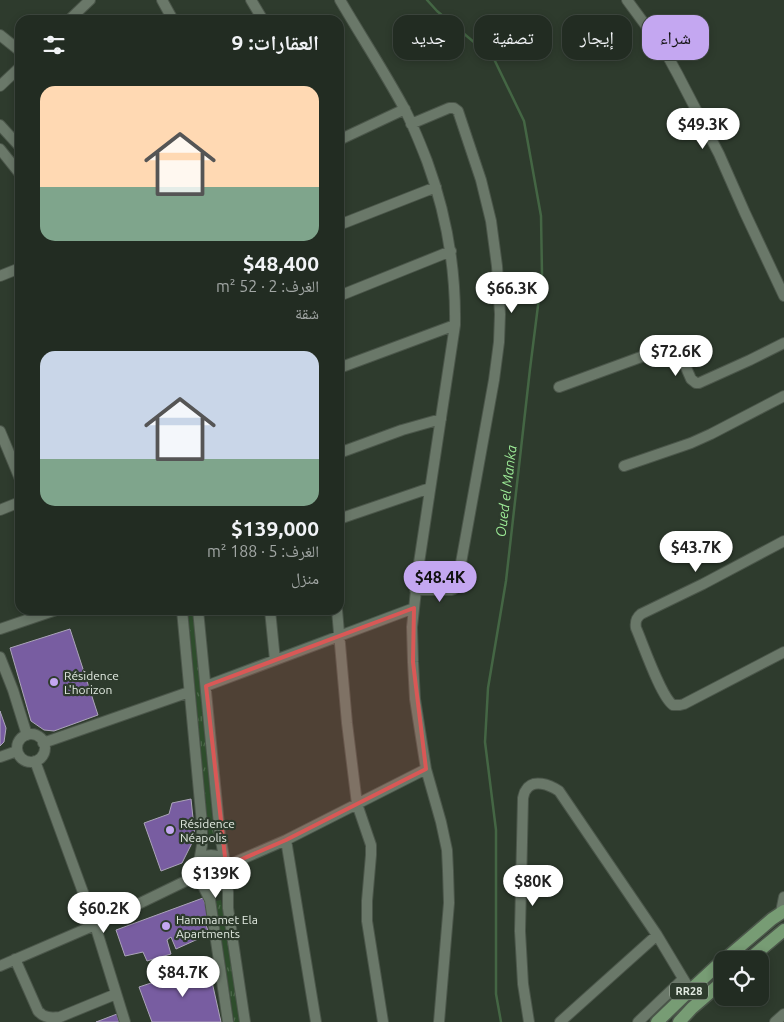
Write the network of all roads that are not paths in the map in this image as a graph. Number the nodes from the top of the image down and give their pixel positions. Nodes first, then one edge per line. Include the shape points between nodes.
1 (162, 0) edge
2 (251, 0) edge
3 (340, 0) edge
4 (627, 0) edge
5 (86, 1) edge
6 (73, 15) edge
7 (170, 15) edge
8 (260, 15) edge
9 (0, 35) edge
10 (15, 47) edge
11 (15, 72) edge
12 (0, 86) edge
13 (405, 109) junction
14 (412, 124) junction
15 (0, 125) edge
16 (344, 138) edge
17 (15, 142) edge
18 (0, 149) edge
19 (15, 168) edge
20 (436, 187) junction
21 (344, 223) edge
22 (451, 251) junction
23 (15, 270) edge
24 (0, 276) edge
25 (344, 294) edge
26 (784, 296) edge
27 (455, 325) junction
28 (784, 343) edge
29 (344, 366) edge
30 (559, 387) dead end
31 (784, 396) edge
32 (441, 419) junction
33 (0, 431) edge
34 (344, 451) edge
35 (624, 466) dead end
36 (15, 467) edge
37 (430, 488) junction
38 (15, 504) edge
39 (0, 510) edge
40 (344, 517) edge
41 (784, 541) edge
42 (415, 590) junction
43 (414, 608) junction
44 (42, 615) edge
45 (182, 615) edge
46 (199, 615) edge
47 (270, 615) edge
48 (338, 615) edge
49 (0, 630) edge
50 (340, 635) junction
51 (784, 652) edge
52 (0, 657) edge
53 (275, 660) junction
54 (206, 686) junction
55 (189, 692) junction
56 (27, 735) junction
57 (43, 743) junction
58 (18, 751) junction
59 (0, 757) edge
60 (35, 761) junction
61 (426, 769) junction
62 (357, 804) junction
63 (286, 840) junction
64 (198, 862) junction
65 (226, 864) junction
66 (226, 878) junction
67 (199, 880) junction
68 (784, 897) edge
69 (783, 912) edge
70 (94, 925) junction
71 (784, 930) edge
72 (657, 935) junction
73 (735, 951) edge
74 (759, 951) edge
75 (15, 959) junction
76 (0, 966) edge
77 (714, 967) edge
78 (687, 984) junction
79 (714, 989) edge
80 (116, 994) junction
81 (784, 1014) edge
82 (125, 1022) edge
83 (228, 1022) edge
84 (246, 1022) edge
85 (316, 1022) edge
86 (383, 1022) edge
87 (439, 1022) edge
88 (529, 1022) edge
89 (560, 1022) edge
90 (638, 1022) edge
91 (657, 1022) edge
92 (678, 1022) edge
93 (775, 1022) edge

1 - 7 street
2 - 8 street
3 - 13 street
4 - 26 street via 678,75 719,154
5 - 6 street
9 - 10 street
11 - 12 street
13 - 14 street
13 - 16 street
14 - 20 street
14 - 42 street via 449,108 458,111 489,212 500,314 494,380 458,583 451,590
15 - 17 street
18 - 19 street
20 - 21 street
20 - 22 street
22 - 25 street
22 - 27 street
23 - 24 street
27 - 29 street
27 - 32 street
28 - 30 street via 699,383 691,379 678,349 672,346
31 - 35 street via 706,437
32 - 34 street
32 - 37 street
33 - 36 street
37 - 40 street
37 - 42 street
38 - 39 street
41 - 51 street via 641,614 636,620 650,663 666,698 673,705 684,704
42 - 43 street
43 - 50 street
43 - 61 street via 415,699
44 - 49 street
45 - 55 street
46 - 54 street
47 - 53 street
48 - 50 street
50 - 53 street
50 - 62 street
52 - 56 street
53 - 54 street
54 - 65 street via 220,835
55 - 57 street
55 - 64 street via 203,830
56 - 57 street via 38,736
56 - 58 street via 17,745
57 - 60 street via 43,753
58 - 59 street
58 - 60 street via 24,760
60 - 70 street
61 - 62 street
61 - 87 street via 447,850 449,903
62 - 63 street
62 - 86 street via 371,845 368,921
63 - 65 street
63 - 85 street
64 - 65 street via 215,856
64 - 67 street
65 - 66 street
66 - 67 street via 213,887
66 - 84 street
67 - 70 street
67 - 83 street via 210,900
68 - 69 street
69 - 73 main road, RR28
70 - 75 street
70 - 80 street
71 - 74 main road
72 - 78 street
72 - 88 street via 560,791 550,785 533,784 526,789 523,798 520,931
72 - 89 street
75 - 76 street
75 - 80 street via 38,1011 46,1017 60,1017
77 - 78 main road, RR28
78 - 90 street
78 - 91 main road, RR28
79 - 92 main road, RR28
80 - 82 street
81 - 93 street

